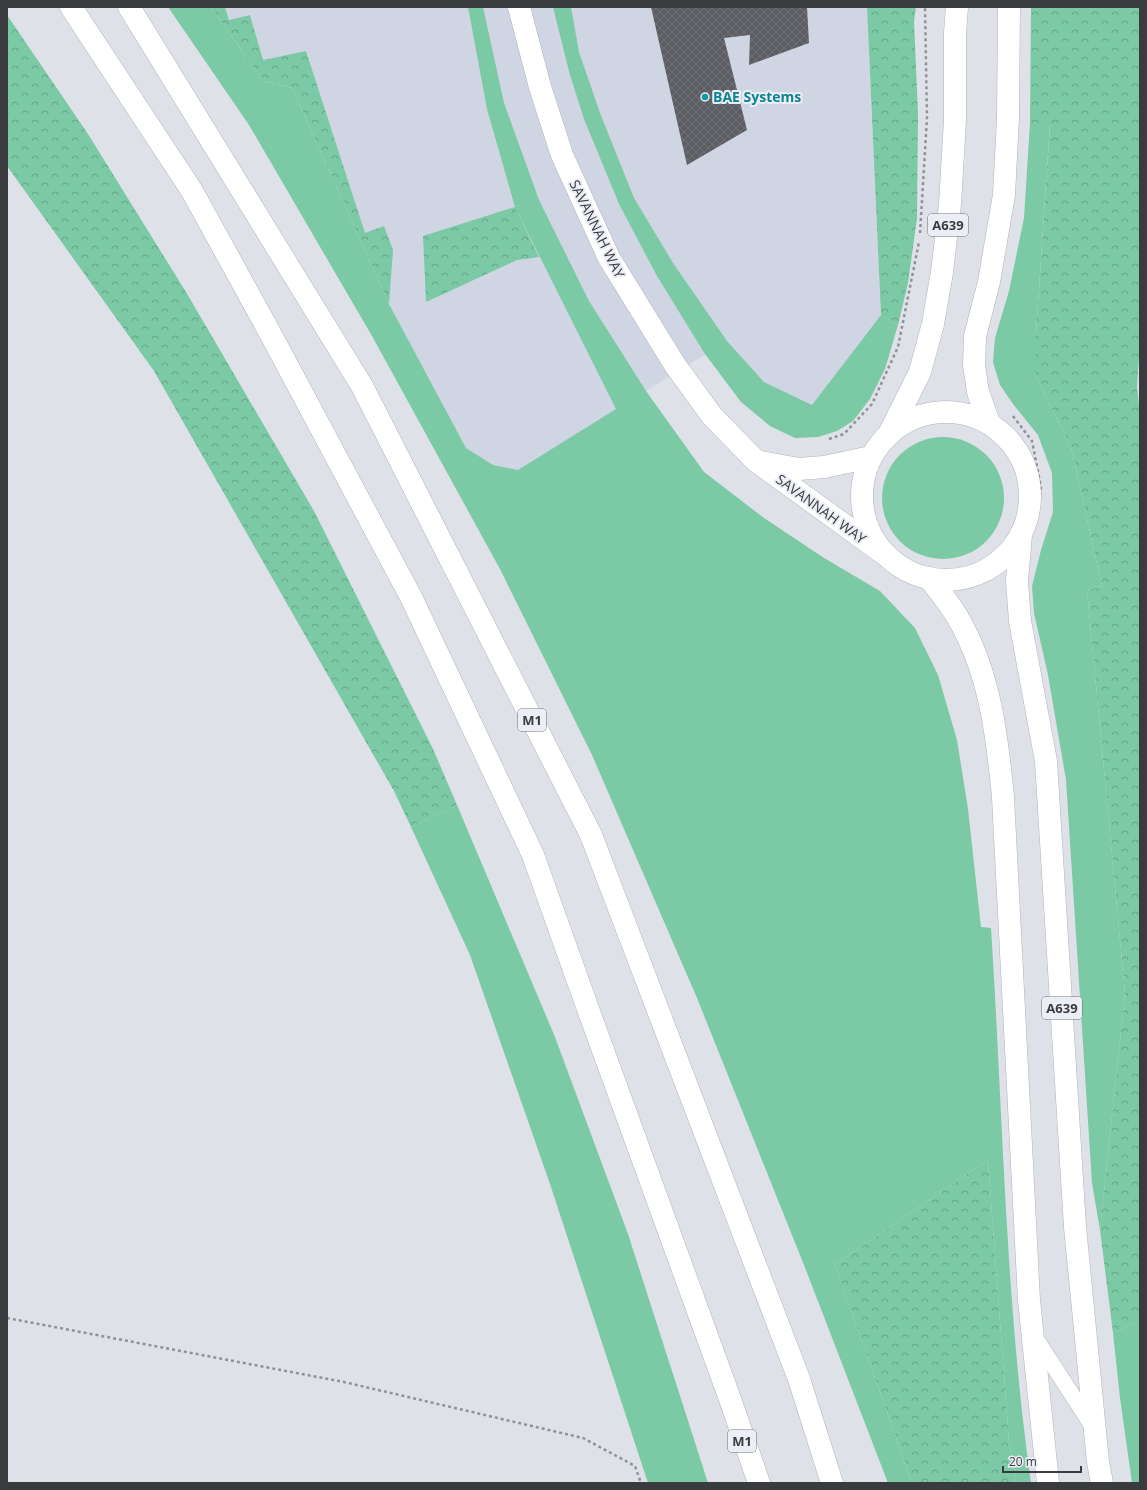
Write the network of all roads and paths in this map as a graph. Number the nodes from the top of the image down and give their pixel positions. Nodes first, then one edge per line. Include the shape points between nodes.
1 (71, 7) edge
2 (129, 7) edge
3 (519, 7) edge
4 (925, 7) edge
5 (957, 7) edge
6 (1010, 7) edge
7 (1011, 412) dead end
8 (989, 423) junction
9 (889, 434) junction
10 (824, 440) dead end
11 (871, 457) junction
12 (756, 462) junction
13 (1037, 518) dead end
14 (1021, 534) junction
15 (887, 556) junction
16 (929, 578) junction
17 (7, 1318) edge
18 (1032, 1334) junction
19 (799, 1379) junction
20 (730, 1399) junction
21 (1095, 1430) junction
22 (641, 1483) edge
23 (753, 1483) edge
24 (759, 1483) edge
25 (832, 1483) edge
26 (841, 1483) edge
27 (1048, 1483) edge
28 (1102, 1483) edge

1 - 20 main road, M1 via 192,191 266,326 411,597 533,854
2 - 19 main road, M1 via 362,386 590,836
3 - 12 main road, SAVANNAH WAY via 540,87 562,155 609,258 675,365 707,410
4 - 10 path via 927,118 919,239 898,347 872,404 844,434
5 - 9 main road, A639 via 950,204 942,272 933,324 920,372
6 - 8 main road via 1004,195 989,282 975,336 974,365 978,392
7 - 13 path via 1032,441 1041,487
8 - 9 main road via 948,412 920,416
8 - 14 main road via 1009,439 1022,460 1030,485 1030,510
9 - 11 main road
11 - 12 main road, SAVANNAH WAY via 824,467 799,469
11 - 15 main road via 862,485 864,514 873,537
12 - 15 main road, SAVANNAH WAY
14 - 16 main road, SAVANNAH WAY via 1009,552 992,567 972,576 951,580
14 - 21 main road, A639 via 1017,581 1020,621 1046,761 1075,1227
15 - 16 main road, SAVANNAH WAY via 906,570
16 - 18 main road via 958,618 980,664 991,705 998,747 1003,797
17 - 22 path via 344,1382 583,1438 635,1466
18 - 21 lane
18 - 27 main road
19 - 25 main road, M1
19 - 26 main road
20 - 23 main road, M1
20 - 24 main road, M1
21 - 28 main road, A639

